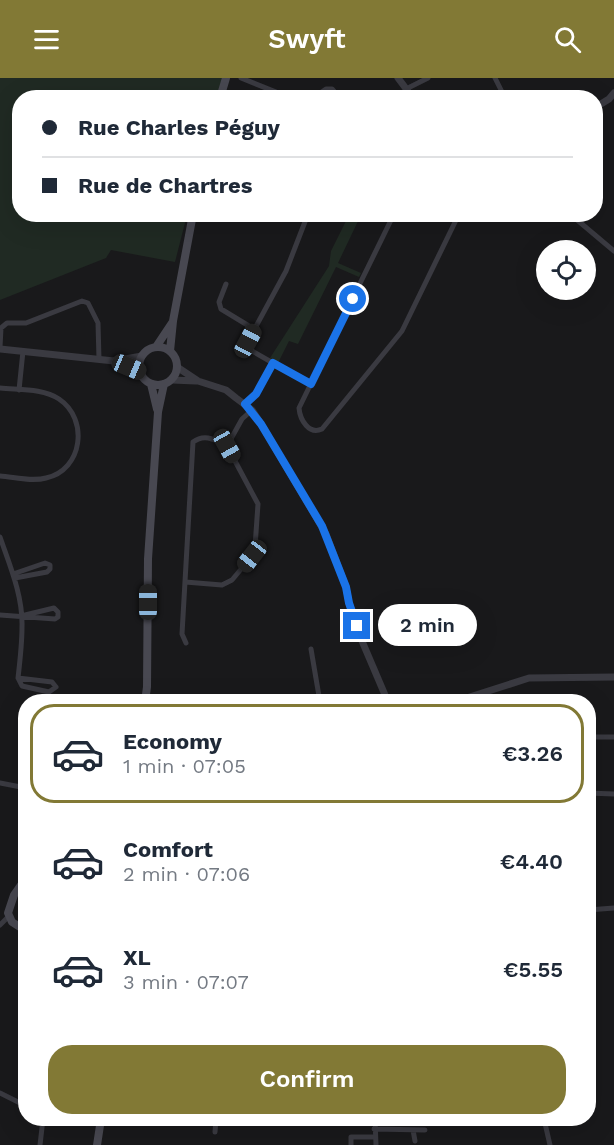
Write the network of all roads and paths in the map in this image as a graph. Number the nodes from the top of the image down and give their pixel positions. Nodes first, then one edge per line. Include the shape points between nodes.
1 (241, 78) edge
2 (398, 78) edge
3 (428, 78) edge
4 (272, 90) edge
5 (406, 90) joint
6 (192, 222) edge
7 (305, 222) edge
8 (390, 222) edge
9 (455, 222) edge
10 (580, 222) edge
11 (613, 249) edge
12 (226, 284) dead end
13 (173, 321) junction
14 (254, 329) junction
15 (156, 347) junction
16 (0, 348) edge
17 (23, 351) junction
18 (170, 351) junction
19 (142, 356) junction
20 (99, 359) junction
21 (114, 361) junction
22 (273, 363) junction
23 (177, 366) junction
24 (140, 372) junction
25 (198, 381) junction
26 (168, 382) junction
27 (151, 384) junction
28 (311, 384) junction
29 (0, 388) edge
30 (20, 390) junction
31 (245, 404) junction
32 (252, 410) junction
33 (158, 412) junction
34 (227, 446) junction
35 (0, 476) edge
36 (0, 537) edge
37 (14, 576) junction
38 (185, 582) junction
39 (0, 615) edge
40 (21, 616) junction
41 (186, 643) dead end
42 (311, 649) dead end
43 (614, 677) edge
44 (18, 678) junction
45 (146, 694) edge
46 (319, 694) edge
47 (385, 694) edge
48 (479, 694) edge
49 (596, 736) edge
50 (614, 737) edge
51 (0, 783) edge
52 (18, 786) edge
53 (596, 793) edge
54 (614, 794) edge
55 (18, 891) edge
56 (614, 908) edge
57 (596, 909) edge
58 (9, 916) junction
59 (0, 925) edge
60 (18, 925) edge
61 (0, 1093) edge
62 (18, 1102) edge
63 (41, 1126) edge
64 (100, 1126) edge
65 (215, 1126) edge
66 (374, 1126) edge
67 (545, 1126) edge
68 (374, 1129) junction
69 (413, 1130) junction
70 (425, 1130) dead end
71 (215, 1132) dead end
72 (374, 1137) junction
73 (415, 1141) dead end
74 (40, 1145) edge
75 (97, 1145) edge
76 (351, 1145) edge
77 (376, 1145) edge
78 (550, 1145) edge

1 - 4 street
2 - 5 street
3 - 5 street
6 - 13 main road
7 - 14 street via 286,271
8 - 28 street
9 - 28 street via 402,331 318,431 310,430 298,411
10 - 11 street
12 - 14 street via 219,302 221,309
13 - 15 main road
13 - 18 main road
14 - 22 street via 247,348
15 - 18 main road
15 - 19 main road
16 - 17 street
16 - 20 street via 2,328 7,323 26,323 82,301 88,303 98,323
17 - 20 street
17 - 30 street
18 - 23 main road
19 - 21 street
19 - 24 main road
20 - 21 street
21 - 24 street
22 - 28 street
22 - 31 street via 256,394
23 - 25 street
23 - 26 main road
24 - 27 main road
25 - 26 street
25 - 31 street via 226,390
26 - 27 main road
26 - 33 main road
27 - 33 main road
29 - 30 street
30 - 35 street via 47,393 69,408 76,420 78,445 75,456 57,474 35,479
31 - 32 street
32 - 34 street via 242,419
32 - 47 street via 330,545
33 - 45 main road via 148,559
34 - 38 street via 210,437 193,442
34 - 38 street via 258,504 255,547 232,580 222,585
36 - 37 street
37 - 37 street via 47,572 50,565 45,563
37 - 40 street
38 - 41 street via 182,634
39 - 40 street
40 - 40 street via 55,619 58,612 54,608
40 - 44 street
42 - 46 street
43 - 48 street via 529,678
44 - 44 street via 22,686 49,692 56,687 52,682
49 - 50 street
51 - 52 street
53 - 54 street
55 - 58 main road via 10,904
56 - 57 street
58 - 59 street
58 - 60 main road
61 - 62 street
63 - 74 street
64 - 75 main road
65 - 71 street
66 - 68 street
67 - 78 street
68 - 69 street
68 - 72 street
69 - 70 street
69 - 73 street
72 - 76 street via 351,1137
72 - 77 street

